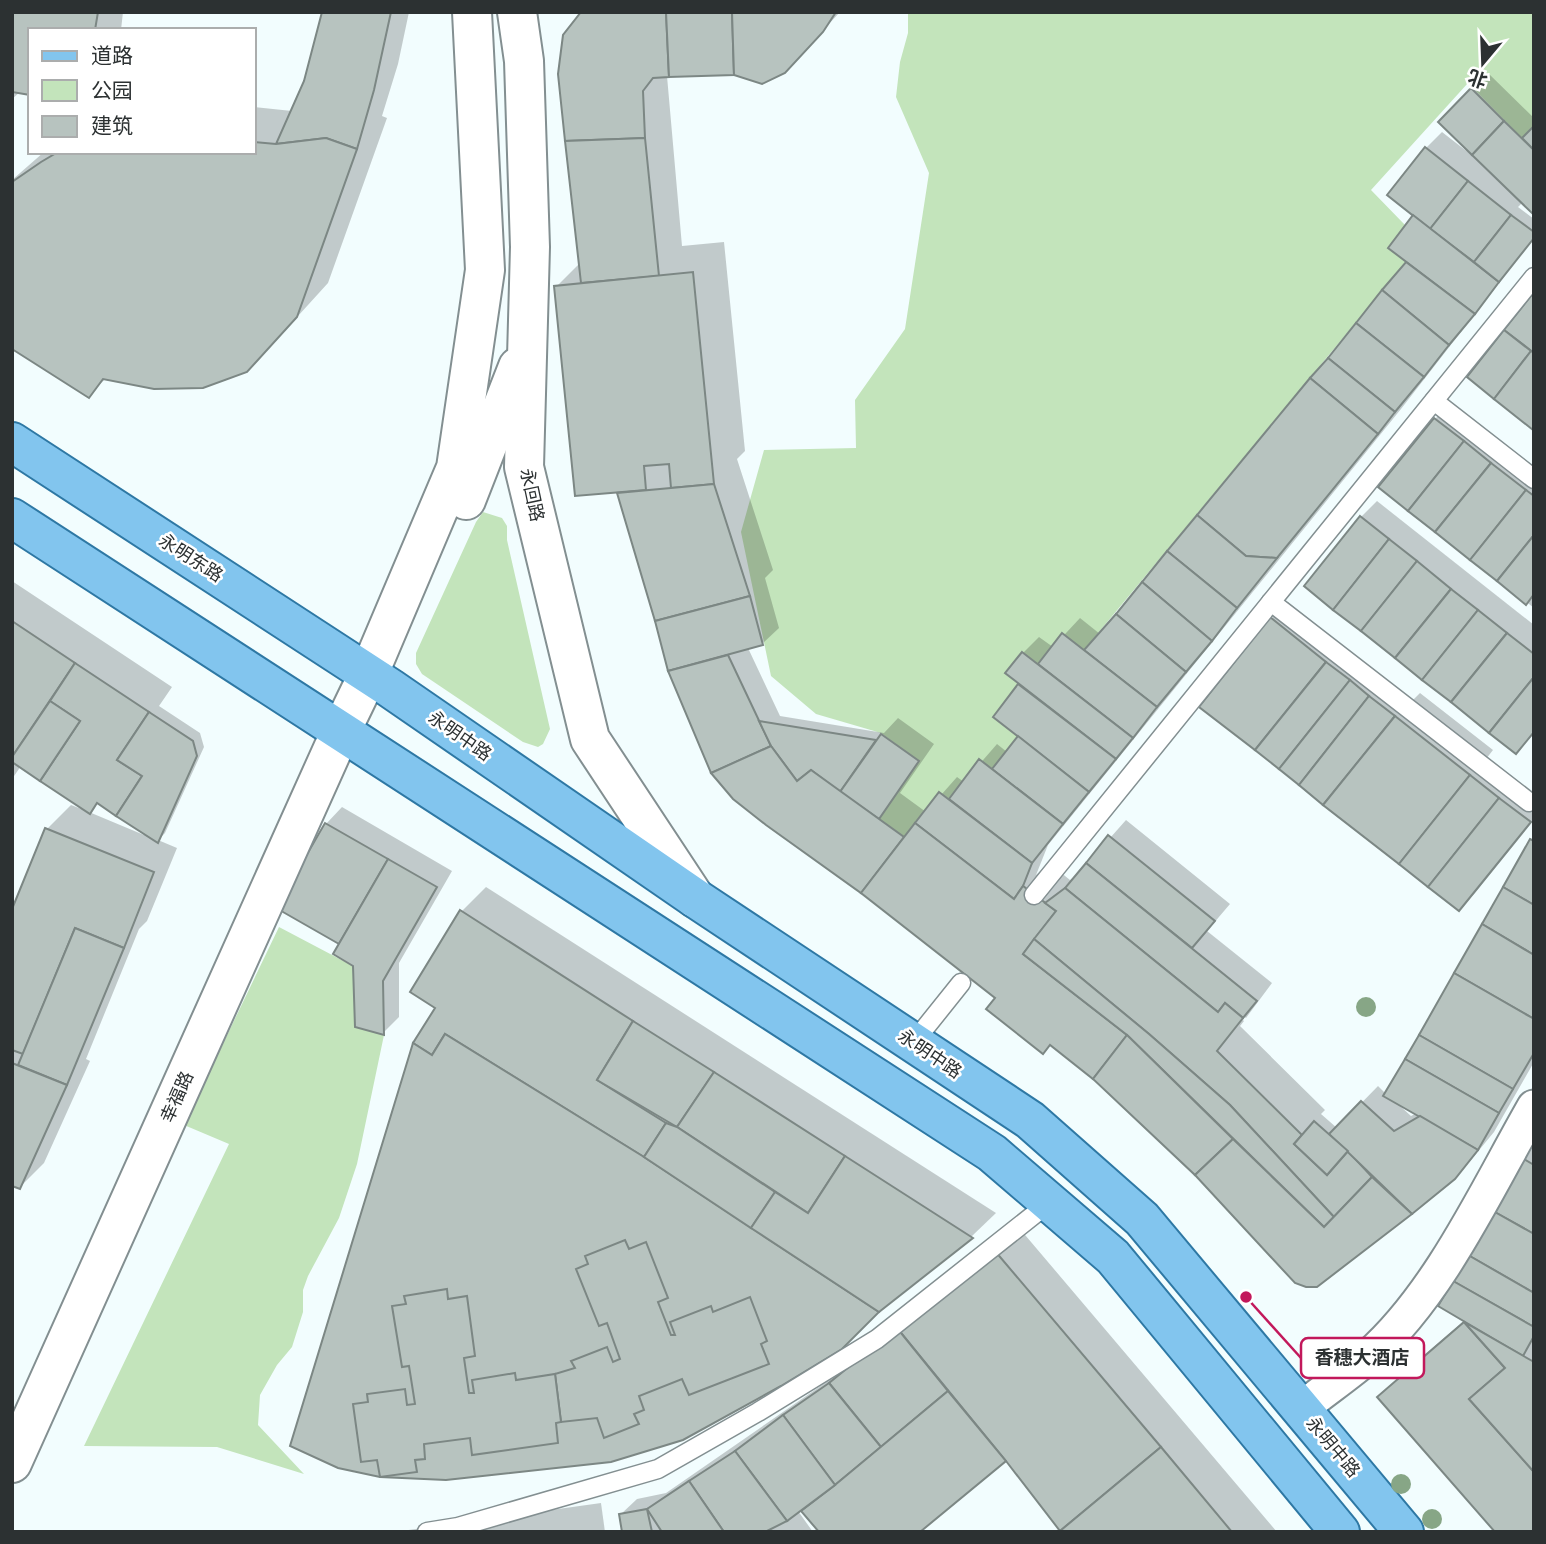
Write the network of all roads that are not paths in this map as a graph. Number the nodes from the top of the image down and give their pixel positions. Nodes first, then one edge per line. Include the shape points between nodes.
1 (472, 12) edge
2 (517, 12) edge
3 (1534, 278) edge
4 (527, 342) junction
5 (1434, 401) junction
6 (12, 443) edge
7 (1534, 479) edge
8 (12, 518) edge
9 (1271, 602) junction
10 (380, 680) junction
11 (341, 731) junction
12 (1529, 802) dead end
13 (1034, 895) dead end
14 (695, 898) junction
15 (961, 984) dead end
16 (913, 1043) junction
17 (1534, 1107) edge
18 (1050, 1202) junction
19 (26, 1408) edge
20 (1301, 1409) junction
21 (12, 1463) edge
22 (426, 1532) edge
23 (1340, 1532) edge
24 (1404, 1532) edge

1 - 10 main road via 485,271 456,468
2 - 4 main road, 永回路 via 524,61 530,247
3 - 5 lane
4 - 10 main road
4 - 14 main road, 永回路 via 524,467 590,739
5 - 7 lane
5 - 9 lane
6 - 10 main road, 永明东路
8 - 11 main road
9 - 12 lane
9 - 13 lane
10 - 11 main road, 幸福路
10 - 14 main road, 永明中路
11 - 18 main road via 992,1153
11 - 19 main road, 幸福路
14 - 16 main road, 永明中路
15 - 16 lane
16 - 20 main road, 永明中路 via 1030,1120 1142,1219
17 - 20 street via 1451,1254 1415,1306 1370,1355
18 - 22 lane via 877,1339 658,1469 458,1527
18 - 23 main road via 1113,1257
19 - 21 main road, 幸福路
20 - 24 main road, 永明中路

